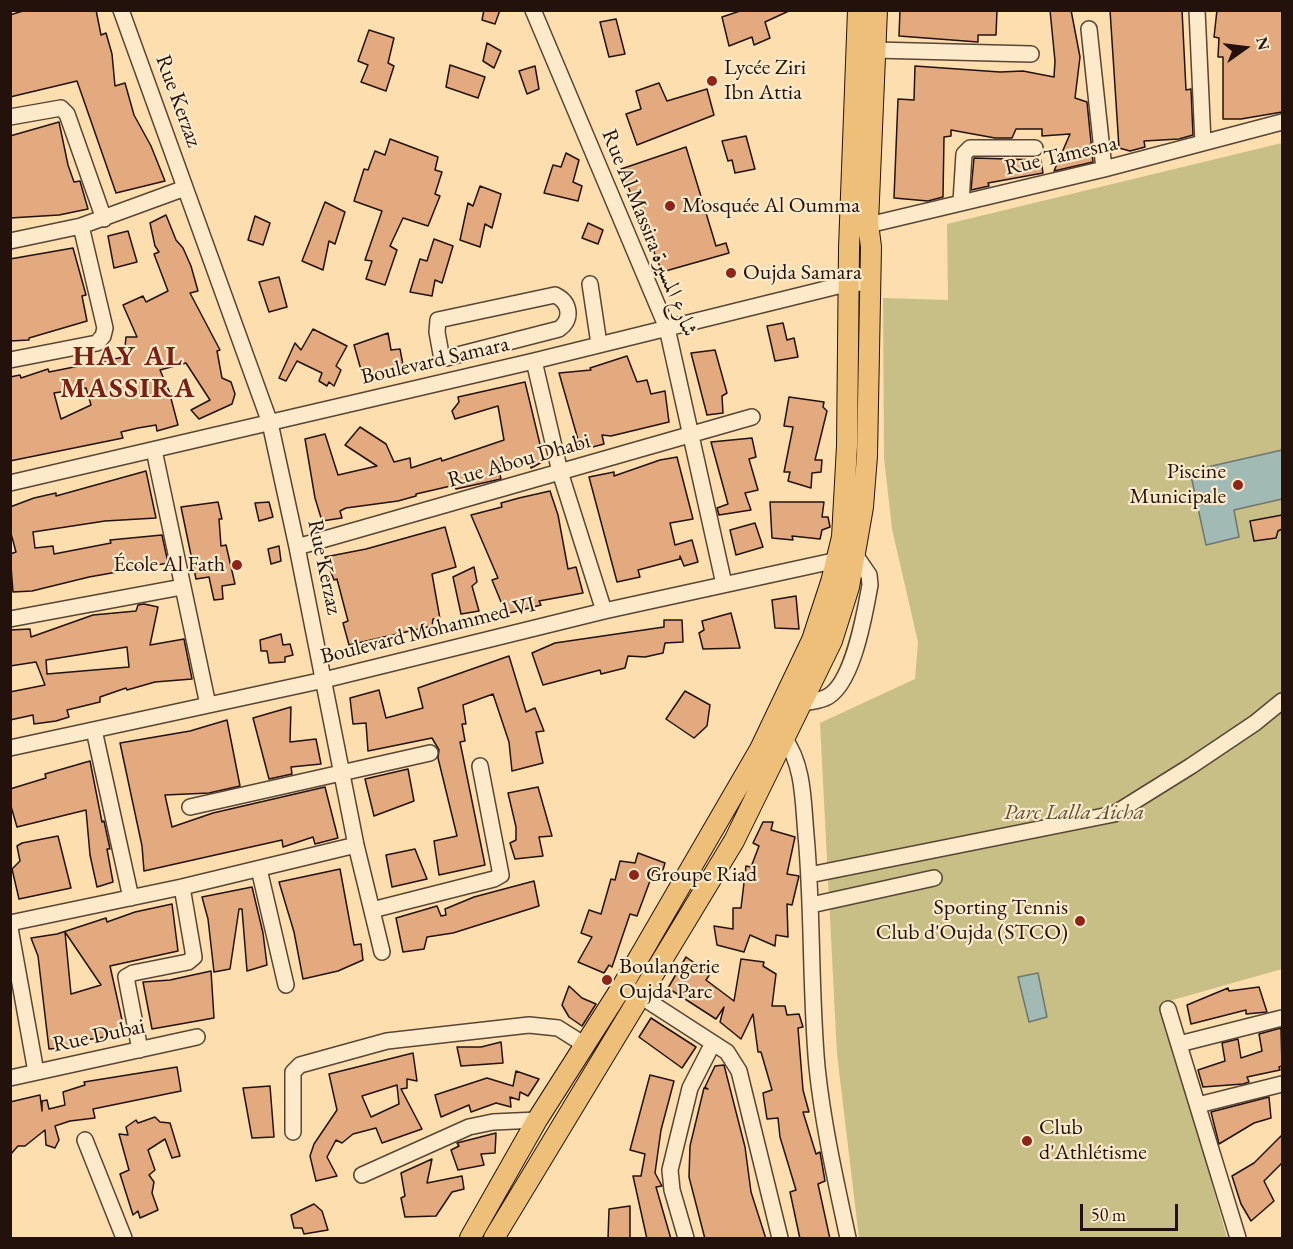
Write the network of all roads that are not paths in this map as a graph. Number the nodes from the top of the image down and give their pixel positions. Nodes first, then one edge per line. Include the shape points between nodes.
1 (121, 10) edge
2 (533, 10) edge
3 (858, 10) edge
4 (878, 10) edge
5 (1197, 10) edge
6 (1089, 29) dead end
7 (875, 50) junction
8 (1031, 54) dead end
9 (10, 117) edge
10 (1282, 122) edge
11 (1203, 143) junction
12 (1035, 148) dead end
13 (1104, 169) junction
14 (185, 188) junction
15 (961, 202) junction
16 (104, 219) junction
17 (868, 223) junction
18 (81, 226) junction
19 (849, 232) junction
20 (10, 241) edge
21 (870, 282) junction
22 (590, 284) dead end
23 (848, 285) junction
24 (592, 300) junction
25 (568, 307) junction
26 (667, 328) junction
27 (599, 344) junction
28 (10, 360) edge
29 (534, 362) junction
30 (752, 417) dead end
31 (270, 423) junction
32 (690, 436) junction
33 (153, 450) junction
34 (560, 472) junction
35 (10, 483) edge
36 (297, 547) junction
37 (847, 557) junction
38 (724, 584) junction
39 (182, 587) junction
40 (604, 611) junction
41 (10, 619) edge
42 (324, 680) junction
43 (1282, 701) edge
44 (802, 703) junction
45 (208, 705) junction
46 (94, 730) junction
47 (784, 738) junction
48 (10, 748) edge
49 (430, 753) dead end
50 (767, 754) junction
51 (480, 766) dead end
52 (342, 772) junction
53 (190, 807) dead end
54 (714, 830) junction
55 (734, 841) junction
56 (356, 845) junction
57 (259, 869) junction
58 (809, 875) junction
59 (934, 878) dead end
60 (182, 887) junction
61 (130, 898) junction
62 (811, 905) junction
63 (372, 910) junction
64 (10, 923) edge
65 (10, 928) edge
66 (382, 952) dead end
67 (286, 986) dead end
68 (631, 990) junction
69 (1168, 1009) dead end
70 (1282, 1018) edge
71 (197, 1037) dead end
72 (713, 1043) junction
73 (1179, 1044) junction
74 (585, 1045) junction
75 (140, 1050) junction
76 (36, 1072) junction
77 (10, 1078) edge
78 (1282, 1084) edge
79 (1198, 1105) junction
80 (537, 1120) junction
81 (293, 1132) dead end
82 (85, 1140) dead end
83 (362, 1175) dead end
84 (124, 1239) edge
85 (470, 1239) edge
86 (494, 1239) edge
87 (686, 1239) edge
88 (780, 1239) edge
89 (848, 1239) edge
90 (1238, 1239) edge

1 - 14 street, Rue Kerzaz
2 - 26 street, Rue Al Massira شارع المسيرة
3 - 19 main road
4 - 7 main road
5 - 11 street
6 - 13 street
7 - 8 street
7 - 17 main road
9 - 16 street via 61,108
10 - 11 street, Rue Tamesna
11 - 13 street, Rue Tamesna
12 - 15 street via 970,148 964,154
13 - 15 street, Rue Tamesna
14 - 16 street
14 - 31 street, Rue Kerzaz
15 - 17 street, Rue Tamesna
16 - 18 street
17 - 19 street, Rue Tamesna
17 - 21 main road
18 - 20 street
18 - 28 street via 105,328 103,336 97,343
19 - 23 main road
21 - 23 street, Boulevard Samara
21 - 37 main road via 867,456
22 - 24 street
23 - 26 street, Boulevard Samara
23 - 37 main road
24 - 25 street
24 - 27 street
25 - 25 street via 555,295 438,320 441,354 446,358 559,329 565,325
26 - 27 street, Boulevard Samara
26 - 32 street, Rue Al Massira شارع المسيرة
27 - 29 street, Boulevard Samara
29 - 31 street, Boulevard Samara
29 - 34 street
30 - 32 street, Rue Abou Dhabi
31 - 33 street, Boulevard Samara
31 - 36 street, Rue Kerzaz
32 - 34 street, Rue Abou Dhabi
32 - 38 street, Rue Al Massira شارع المسيرة
33 - 35 street, Boulevard Samara
33 - 39 street
34 - 36 street, Rue Abou Dhabi
34 - 40 street
36 - 42 street, Rue Kerzaz
37 - 38 street, Boulevard Mohammed VI
37 - 44 main road via 832,641
37 - 44 street via 868,575 870,585 860,643 835,691 826,698
37 - 50 main road
38 - 40 street, Boulevard Mohammed VI
39 - 41 street
39 - 45 street
40 - 42 street, Boulevard Mohammed VI
42 - 45 street, Boulevard Mohammed VI
42 - 52 street, Rue Kerzaz
43 - 58 street via 1191,766 1113,814
44 - 47 main road
45 - 46 street, Boulevard Mohammed VI
46 - 48 street, Boulevard Mohammed VI
46 - 61 street
47 - 50 main road
47 - 58 street via 798,769
49 - 52 street
50 - 54 main road
50 - 55 main road
51 - 63 street via 501,875
52 - 53 street
52 - 56 street, Rue Kerzaz
54 - 55 main road
54 - 68 main road
55 - 68 main road
56 - 57 street
56 - 63 street, Rue Kerzaz
57 - 60 street
57 - 67 street
58 - 62 street
59 - 62 street
60 - 61 street
60 - 75 street via 194,957 188,962 126,977
61 - 64 street
62 - 89 street via 818,1070
63 - 66 street, Rue Kerzaz
65 - 76 street
68 - 72 street
68 - 74 main road
68 - 86 main road
69 - 73 street
70 - 73 street
71 - 75 street, Rue Dubai
72 - 87 street via 690,1088 670,1170
72 - 88 street via 726,1052 739,1071
73 - 79 street
74 - 80 main road
74 - 81 street via 558,1028 529,1025 387,1041 300,1065 293,1072
75 - 76 street, Rue Dubai
76 - 77 street, Rue Dubai
78 - 79 street
79 - 90 street
80 - 83 street via 469,1127
80 - 85 main road
82 - 84 street

